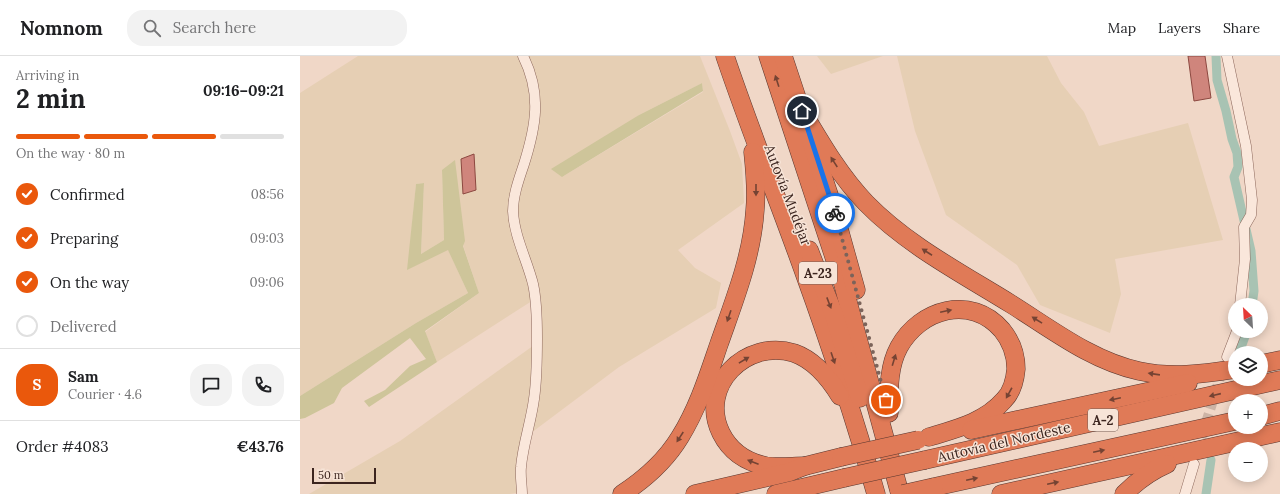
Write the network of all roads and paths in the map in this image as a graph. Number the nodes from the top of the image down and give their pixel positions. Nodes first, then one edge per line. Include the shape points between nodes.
1 (523, 56) edge
2 (725, 56) edge
3 (738, 56) edge
4 (768, 56) edge
5 (783, 56) edge
6 (1227, 56) edge
7 (743, 110) junction
8 (802, 111) junction
9 (1241, 298) edge
10 (1280, 360) edge
11 (1268, 363) edge
12 (1228, 366) edge
13 (1228, 368) edge
14 (1280, 380) edge
15 (1280, 412) edge
16 (889, 413) junction
17 (1268, 415) edge
18 (1228, 423) edge
19 (856, 426) junction
20 (1280, 432) edge
21 (923, 439) junction
22 (1222, 445) junction
23 (1194, 464) tunnel mouth
24 (806, 466) junction
25 (522, 494) edge
26 (622, 494) edge
27 (695, 494) edge
28 (776, 494) edge
29 (876, 494) edge
30 (887, 494) edge
31 (900, 494) edge
32 (903, 494) edge
33 (911, 494) edge
34 (1001, 494) edge
35 (1124, 494) edge
36 (1185, 494) edge

1 - 25 street via 533,83 536,105 528,150 516,187 513,211 516,232 536,298 537,339 534,399 520,468
2 - 7 highway
3 -> 30 highway, Autovía Mudéjar / A-23 via 833,312
31 -> 4 highway, Autovía Mudéjar / A-23 via 843,284
5 - 8 highway
6 - 9 street via 1246,146 1252,200 1251,215 1244,227 1245,259
7 -> 19 highway via 806,276
7 -> 26 highway via 752,148 756,186 751,245 744,272 691,418 680,437 649,474
12 -> 8 highway via 1185,375 1153,374 1120,366 1084,349 927,252 885,221 841,174
8 - 16 highway via 841,232
10 - 11 highway
13 -> 21 highway via 1213,377
14 -> 28 highway, Autovía del Nordeste / A-2, bridge
15 - 17 highway
16 -> 21 highway via 894,361 898,348 916,325 929,316 955,309 973,311 994,321 1010,341 1015,358 1015,375 1006,399 970,424
16 - 33 highway
32 -> 18 highway, Autovía del Nordeste / A-2, bridge
24 -> 19 highway via 767,466 740,456 727,444 718,427 715,404 721,383 733,367 750,356 769,351 802,357 827,378
19 - 29 highway
20 - 22 highway
21 - 24 highway, bridge
34 -> 22 highway
22 - 35 highway via 1161,467 1146,475
23 - 36 street
24 - 27 highway

